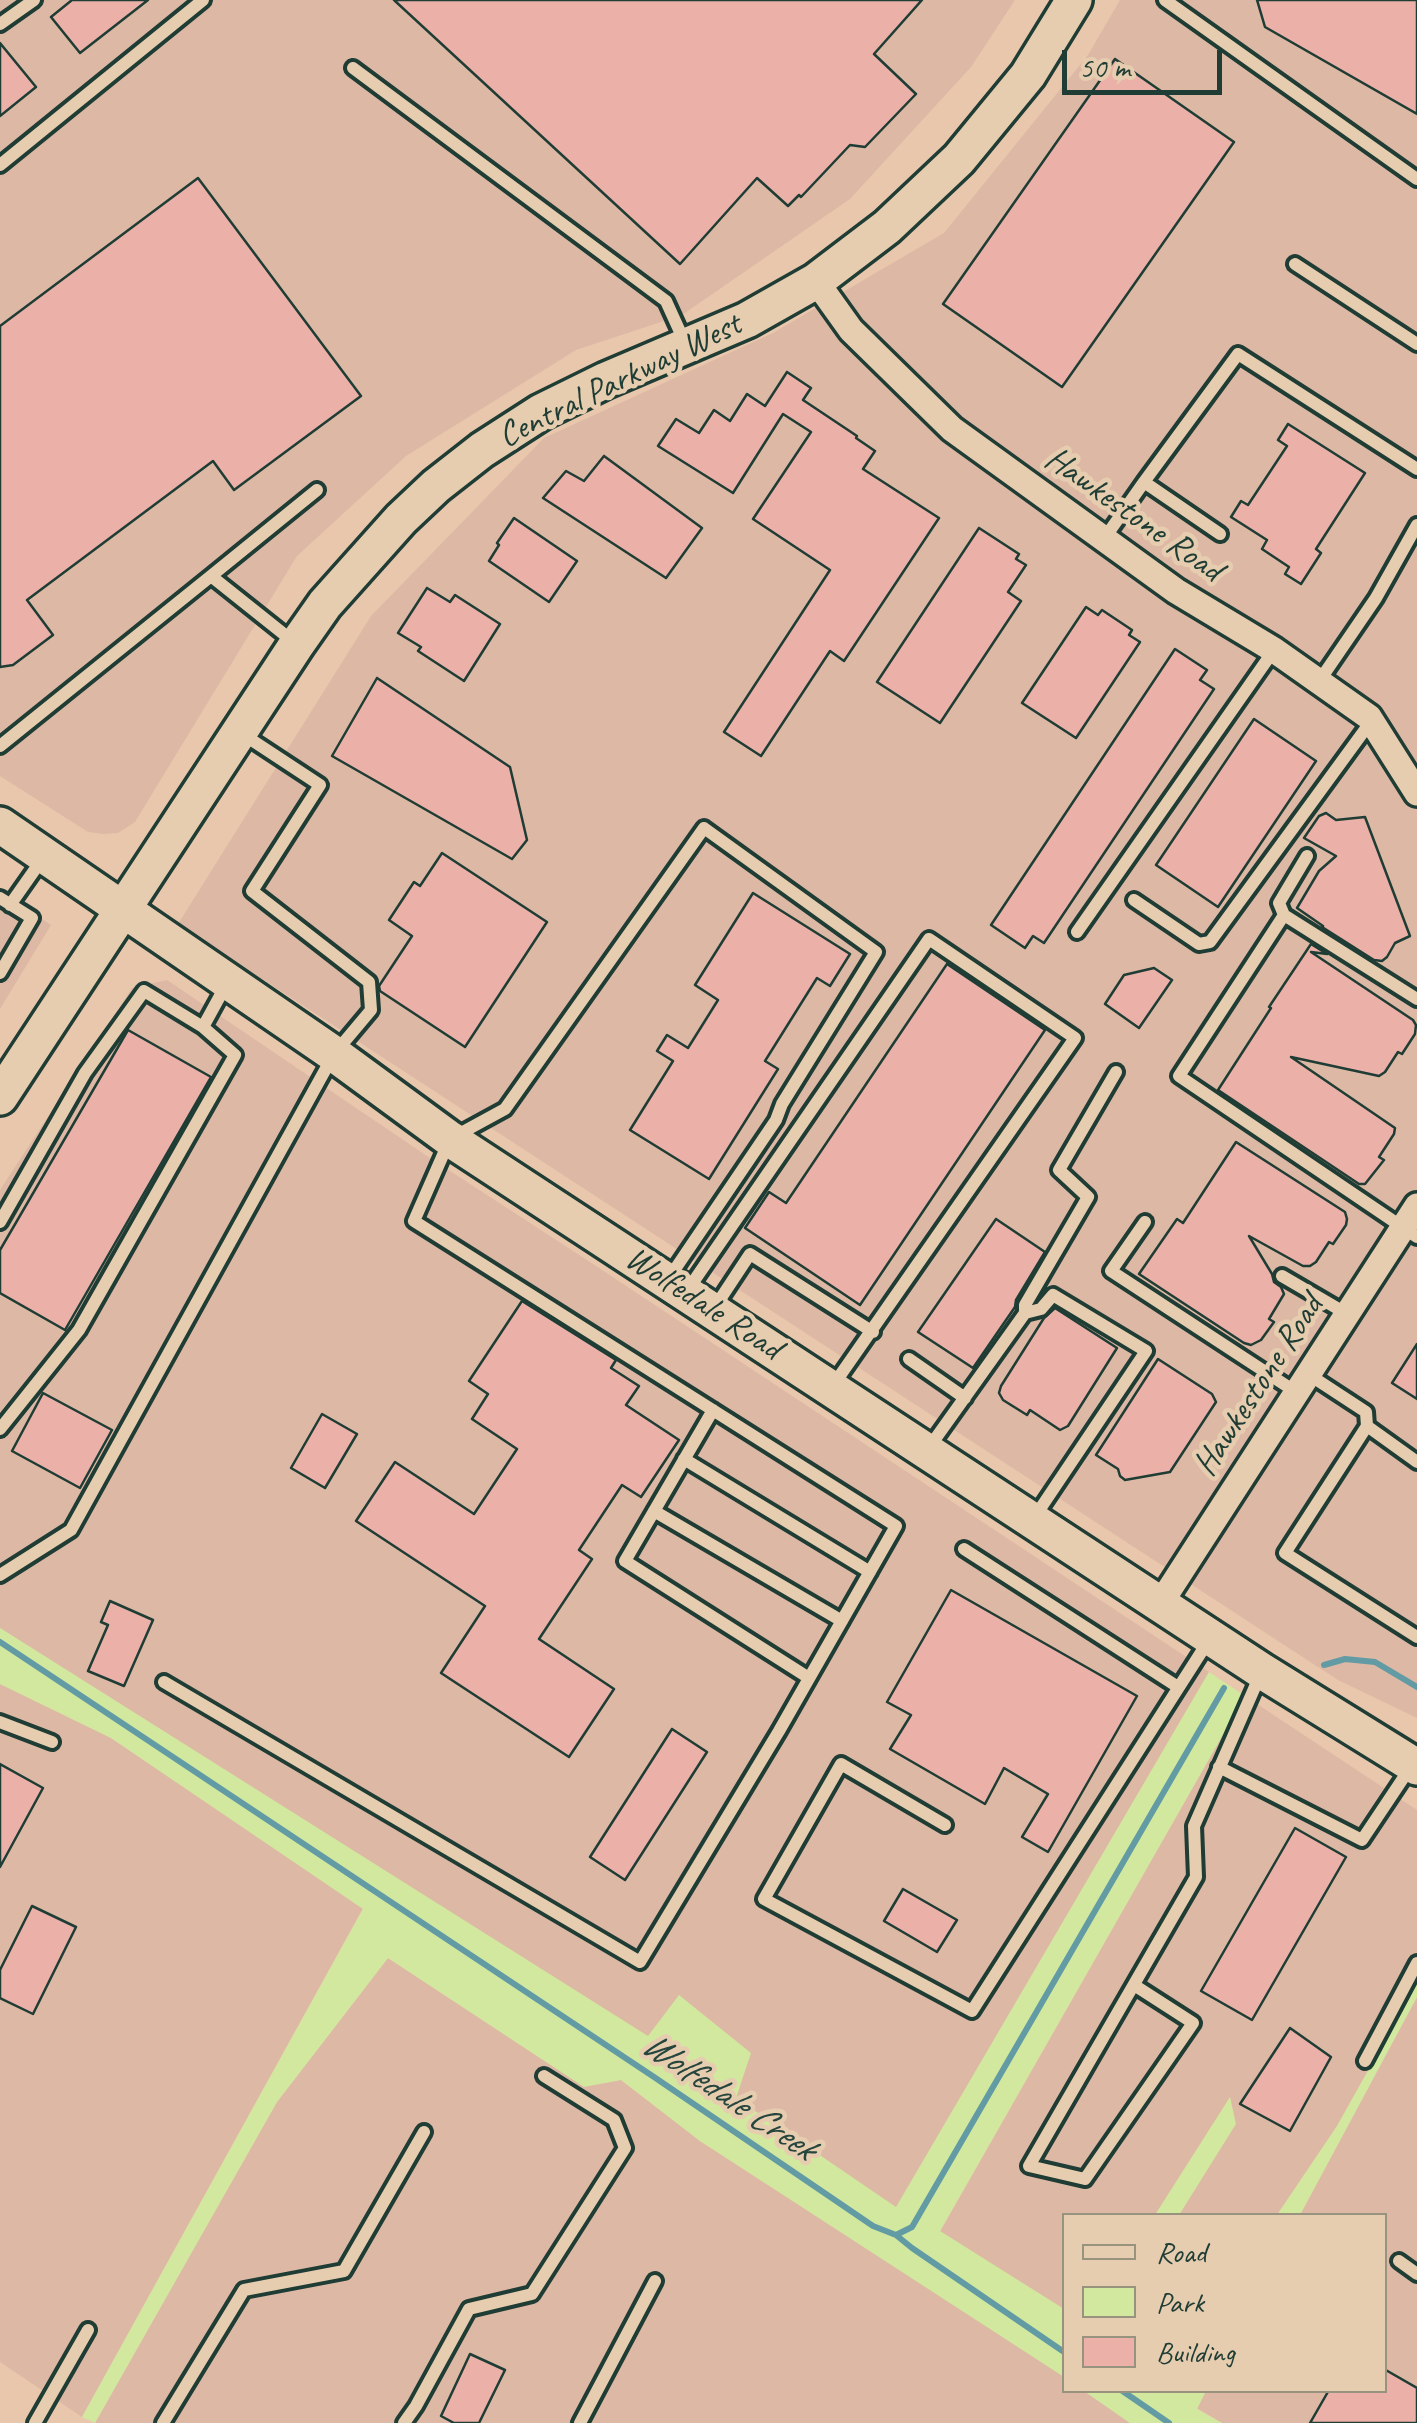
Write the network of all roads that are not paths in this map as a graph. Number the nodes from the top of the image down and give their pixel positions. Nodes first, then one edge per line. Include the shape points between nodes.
1 (34, 0) edge
2 (203, 0) edge
3 (1074, 0) edge
4 (1165, 0) edge
5 (0, 24) edge
6 (353, 68) dead end
7 (0, 165) edge
8 (1417, 179) edge
9 (1295, 264) dead end
10 (816, 281) junction
11 (1417, 344) edge
12 (687, 348) junction
13 (1417, 469) edge
14 (1144, 482) junction
15 (317, 490) dead end
16 (1417, 525) edge
17 (1220, 534) dead end
18 (1104, 539) junction
19 (211, 576) junction
20 (297, 644) junction
21 (1274, 650) junction
22 (1320, 680) junction
23 (1372, 720) junction
24 (240, 732) junction
25 (0, 746) edge
26 (1417, 792) edge
27 (0, 825) edge
28 (45, 856) junction
29 (1307, 856) dead end
30 (1134, 900) dead end
31 (5, 901) edge
32 (123, 909) junction
33 (1284, 915) junction
34 (1078, 932) dead end
35 (0, 973) edge
36 (228, 981) junction
37 (1417, 999) edge
38 (203, 1027) junction
39 (334, 1054) junction
40 (1116, 1072) dead end
41 (0, 1098) edge
42 (450, 1138) junction
43 (1417, 1206) edge
44 (0, 1222) edge
45 (1144, 1222) dead end
46 (1410, 1233) edge
47 (1282, 1276) dead end
48 (688, 1295) junction
49 (1025, 1314) junction
50 (1347, 1314) junction
51 (872, 1332) junction
52 (909, 1359) dead end
53 (1302, 1383) junction
54 (831, 1388) junction
55 (964, 1398) junction
56 (713, 1410) junction
57 (1367, 1426) junction
58 (0, 1429) edge
59 (926, 1451) junction
60 (684, 1459) junction
61 (1417, 1462) edge
62 (654, 1511) junction
63 (1033, 1520) junction
64 (964, 1549) dead end
65 (870, 1572) junction
66 (0, 1575) edge
67 (1160, 1604) junction
68 (842, 1621) junction
69 (1211, 1638) junction
70 (1417, 1638) edge
71 (1262, 1671) junction
72 (809, 1678) junction
73 (164, 1682) dead end
74 (1178, 1687) junction
75 (0, 1722) edge
76 (52, 1742) dead end
77 (1415, 1765) edge
78 (1219, 1767) junction
79 (945, 1824) dead end
80 (1417, 1963) edge
81 (1134, 1984) junction
82 (1365, 2061) dead end
83 (544, 2076) dead end
84 (424, 2132) dead end
85 (1399, 2262) dead end
86 (1417, 2274) edge
87 (655, 2281) dead end
88 (88, 2330) dead end
89 (35, 2423) edge
90 (164, 2423) edge
91 (404, 2423) edge
92 (580, 2423) edge

1 - 5 lane
2 - 7 lane
3 - 10 street, Central Parkway West via 1028,76 960,159
4 - 8 lane
6 - 12 lane via 666,301
9 - 11 lane
10 - 12 street, Central Parkway West
10 - 18 street, Hawkestone Road via 850,330 952,429
12 - 20 street, Central Parkway West via 606,380 482,450 401,518
13 - 14 lane via 1238,354
14 - 17 lane
14 - 18 lane
15 - 19 lane
16 - 22 lane
18 - 21 street, Hawkestone Road
19 - 20 lane
19 - 25 lane
20 - 24 street, Central Parkway West
21 - 22 street, Hawkestone Road
21 - 34 lane
22 - 23 street, Hawkestone Road
23 - 26 street, Hawkestone Road
23 - 30 lane via 1210,942 1200,944
24 - 32 street, Central Parkway West
24 - 39 lane via 320,785 252,891 369,982 371,1010
27 - 28 street, Wolfedale Road
28 - 31 lane
28 - 32 street, Wolfedale Road
29 - 33 lane via 1279,903
31 - 35 lane via 32,918
32 - 36 street, Wolfedale Road
32 - 41 street, Central Parkway West
33 - 37 lane
33 - 46 lane via 1179,1076
36 - 38 lane
36 - 39 street, Wolfedale Road
38 - 44 lane via 144,991 86,1073
38 - 58 lane via 235,1055 79,1330
39 - 42 street, Wolfedale Road
39 - 66 lane via 71,1530
40 - 49 lane via 1060,1170 1088,1196
42 - 48 street, Wolfedale Road
42 - 48 lane via 505,1109 704,828 876,952 782,1104
42 - 56 lane via 414,1221
43 - 46 street, Hawkestone Road
45 - 53 lane via 1111,1271
46 - 50 street, Hawkestone Road
47 - 50 lane
48 - 51 lane via 750,1254
48 - 51 lane via 929,939 1076,1038
48 - 54 street, Wolfedale Road
49 - 55 lane
49 - 63 lane via 1053,1295 1146,1352
50 - 53 street, Hawkestone Road
51 - 54 lane
52 - 55 lane
53 - 57 lane via 1366,1412
53 - 67 street, Hawkestone Road
54 - 59 street, Wolfedale Road
55 - 59 lane
56 - 60 lane
56 - 65 lane via 896,1526
57 - 61 lane
57 - 70 lane via 1285,1554
59 - 63 street, Wolfedale Road
60 - 62 lane
60 - 65 lane
62 - 68 lane
62 - 72 lane via 625,1561
63 - 67 street, Wolfedale Road
64 - 74 lane
65 - 68 lane
67 - 69 street, Wolfedale Road
68 - 72 lane
69 - 71 street, Wolfedale Road
69 - 74 lane
71 - 77 street, Wolfedale Road
71 - 78 lane
72 - 73 lane via 640,1962
74 - 79 lane via 972,2011 764,1899 841,1764
75 - 76 lane
77 - 78 lane via 1362,1840
78 - 81 lane via 1194,1826 1196,1877
80 - 82 lane
81 - 81 lane via 1038,2150 1028,2166 1085,2179 1192,2023
83 - 91 lane via 614,2120 625,2148 532,2294 469,2309
84 - 90 lane via 344,2271 244,2290
85 - 86 lane
87 - 92 lane
88 - 89 lane

